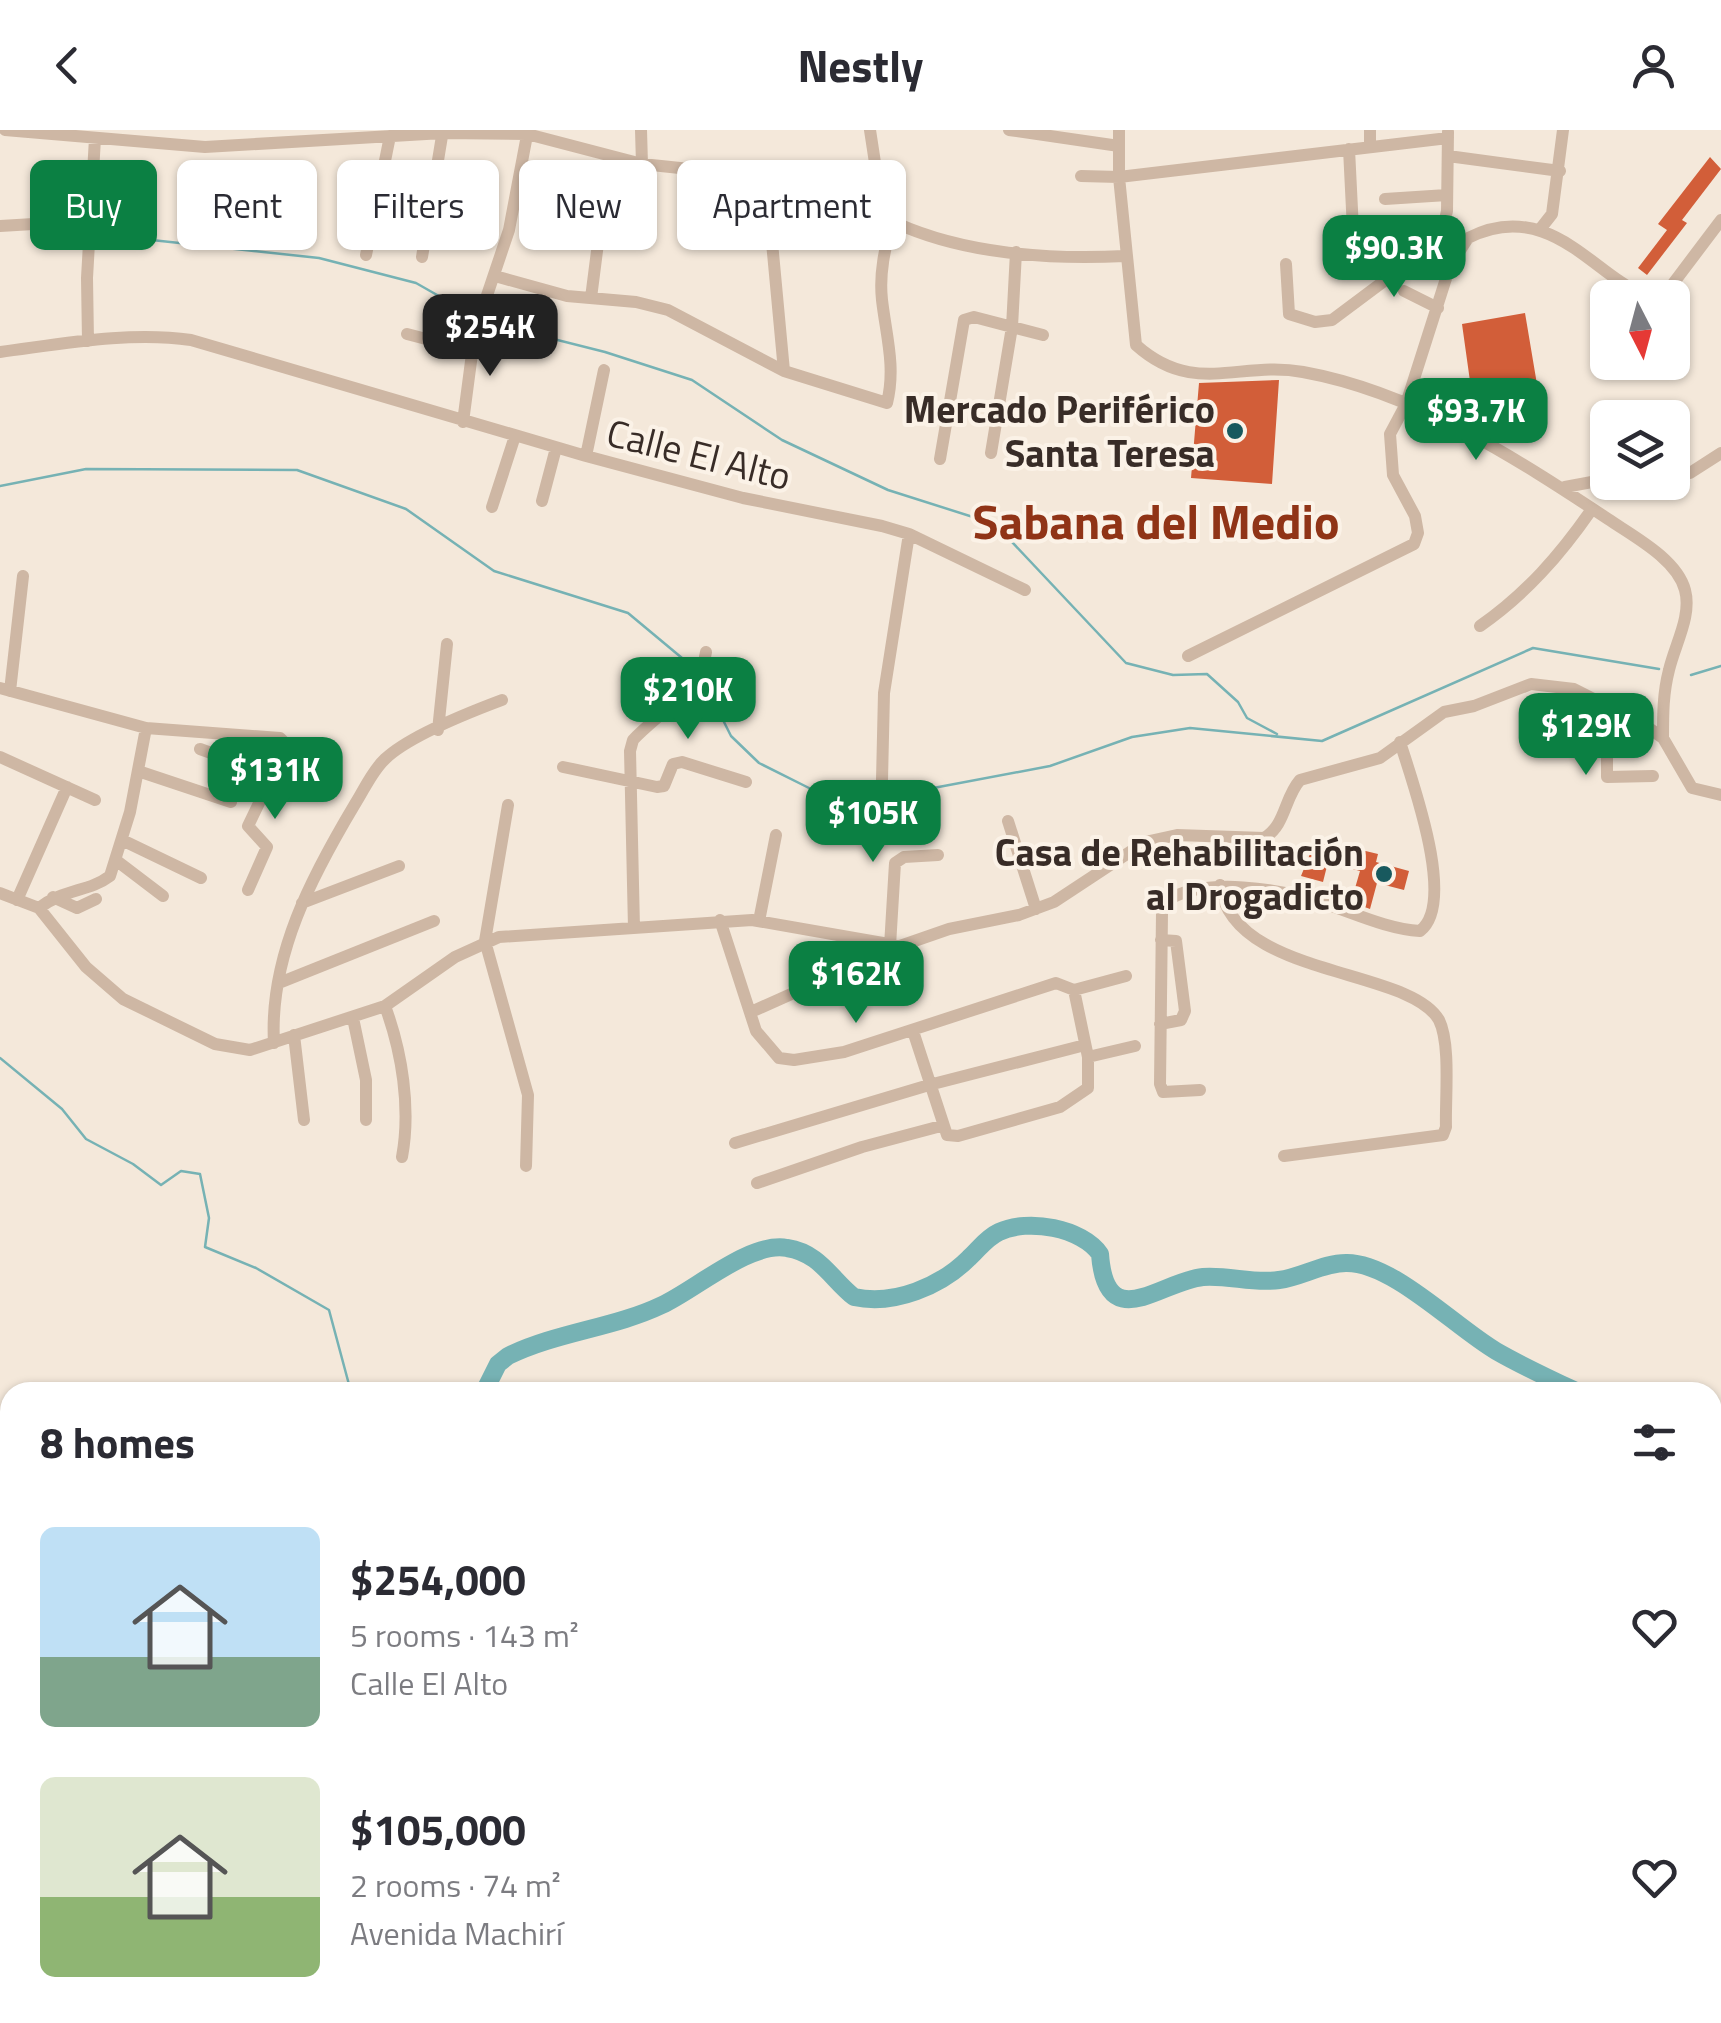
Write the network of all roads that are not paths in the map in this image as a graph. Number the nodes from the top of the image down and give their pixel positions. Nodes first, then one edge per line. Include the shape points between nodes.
1 (5, 130) edge
2 (207, 130) edge
3 (641, 130) edge
4 (870, 130) edge
5 (1010, 130) edge
6 (1119, 130) edge
7 (1370, 130) edge
8 (1563, 130) edge
9 (31, 131) edge
10 (443, 132) edge
11 (528, 132) edge
12 (343, 134) edge
13 (1448, 134) edge
14 (136, 136) edge
15 (390, 136) junction
16 (1413, 136) edge
17 (95, 138) junction
18 (1370, 145) junction
19 (1119, 146) junction
20 (205, 148) junction
21 (1349, 149) junction
22 (1448, 156) junction
23 (609, 157) junction
24 (94, 160) edge
25 (623, 160) edge
26 (642, 160) edge
27 (876, 160) edge
28 (1560, 171) junction
29 (1081, 176) dead end
30 (1119, 177) junction
31 (1447, 195) junction
32 (1385, 199) dead end
33 (1721, 220) edge
34 (30, 224) edge
35 (906, 224) edge
36 (0, 226) edge
37 (1541, 228) junction
38 (90, 250) edge
39 (773, 250) edge
40 (883, 250) edge
41 (1354, 250) dead end
42 (1016, 252) junction
43 (366, 255) dead end
44 (1125, 256) junction
45 (422, 257) dead end
46 (1286, 264) dead end
47 (495, 276) junction
48 (1404, 291) dead end
49 (590, 298) junction
50 (1438, 308) junction
51 (1012, 327) junction
52 (407, 334) dead end
53 (1044, 335) dead end
54 (88, 341) junction
55 (472, 350) junction
56 (0, 352) edge
57 (604, 370) dead end
58 (784, 371) junction
59 (1406, 404) junction
60 (463, 422) junction
61 (515, 436) junction
62 (556, 448) junction
63 (1721, 453) edge
64 (991, 454) dead end
65 (586, 456) junction
66 (940, 459) dead end
67 (1690, 472) edge
68 (1590, 482) edge
69 (1565, 487) junction
70 (542, 500) dead end
71 (492, 507) dead end
72 (1592, 508) junction
73 (910, 534) junction
74 (22, 576) dead end
75 (1026, 590) dead end
76 (1480, 626) dead end
77 (447, 644) dead end
78 (1188, 656) dead end
79 (705, 658) dead end
80 (647, 664) dead end
81 (691, 683) junction
82 (5, 690) edge
83 (502, 700) dead end
84 (1612, 706) junction
85 (146, 728) junction
86 (438, 730) junction
87 (240, 736) junction
88 (1662, 738) junction
89 (1400, 742) junction
90 (200, 749) dead end
91 (0, 757) edge
92 (230, 760) junction
93 (564, 768) dead end
94 (258, 770) dead end
95 (138, 772) junction
96 (1653, 776) dead end
97 (628, 780) junction
98 (882, 780) dead end
99 (746, 782) dead end
100 (67, 788) junction
101 (1721, 795) edge
102 (95, 800) dead end
103 (231, 802) dead end
104 (508, 805) dead end
105 (1008, 820) dead end
106 (776, 835) dead end
107 (122, 840) junction
108 (938, 856) dead end
109 (117, 860) junction
110 (400, 866) dead end
111 (201, 878) dead end
112 (1220, 885) junction
113 (248, 890) dead end
114 (164, 896) dead end
115 (53, 897) junction
116 (6, 899) edge
117 (96, 899) dead end
118 (302, 903) junction
119 (40, 908) junction
120 (1036, 909) junction
121 (434, 920) dead end
122 (720, 920) junction
123 (759, 921) junction
124 (634, 928) junction
125 (1161, 940) junction
126 (485, 941) junction
127 (890, 946) junction
128 (1126, 976) dead end
129 (827, 978) dead end
130 (279, 983) junction
131 (1074, 990) junction
132 (385, 1006) junction
133 (751, 1012) junction
134 (353, 1018) junction
135 (1160, 1024) junction
136 (913, 1031) junction
137 (294, 1036) junction
138 (274, 1043) junction
139 (1135, 1046) dead end
140 (1086, 1051) junction
141 (929, 1084) junction
142 (1200, 1090) dead end
143 (304, 1120) dead end
144 (366, 1120) dead end
145 (942, 1126) junction
146 (735, 1142) dead end
147 (402, 1156) dead end
148 (1284, 1156) dead end
149 (526, 1166) dead end
150 (757, 1183) dead end

1 - 9 street
2 - 20 street
3 - 26 street
4 - 27 street
5 - 19 street
6 - 19 street
7 - 18 street
8 - 28 street
9 - 17 street
10 - 11 street
10 - 15 street
10 - 45 street
11 - 23 street
11 - 47 street
12 - 15 street
12 - 20 street
13 - 16 street
13 - 22 street
14 - 17 street
14 - 20 street
15 - 43 street
16 - 18 street
17 - 24 street
18 - 21 street
19 - 30 street
21 - 30 street
21 - 41 street
22 - 28 street
22 - 31 street
23 - 25 street
23 - 49 street
28 - 37 street via 1552,214
29 - 30 street
30 - 44 street
31 - 32 street
31 - 46 street via 1446,224 1434,244 1332,320 1289,314
33 - 37 street via 1657,296 1626,285
34 - 36 street
35 - 42 street
37 - 50 street via 1519,225 1468,238 1450,266
38 - 54 street
39 - 58 street
40 - 58 street via 888,403
42 - 44 street
42 - 51 street
44 - 59 street via 1136,345 1166,366 1236,374 1299,371
47 - 49 street
47 - 55 street
48 - 50 street
49 - 58 street via 668,310
50 - 59 street
51 - 53 street
51 - 64 street
51 - 66 street via 964,320
52 - 55 street
54 - 56 street, Calle El Alto
54 - 60 street, Calle El Alto via 190,340
55 - 60 street
57 - 65 street
59 - 69 street
59 - 78 street via 1390,434 1390,455 1415,516 1414,544
60 - 61 street, Calle El Alto
61 - 62 street, Calle El Alto
61 - 71 street
62 - 65 street, Calle El Alto
62 - 70 street
63 - 67 street
65 - 73 street, Calle El Alto
68 - 69 street
69 - 72 street
72 - 76 street via 1526,590
72 - 88 street via 1650,549 1684,584 1688,602 1664,689
73 - 75 street, Calle El Alto
73 - 98 street via 884,692
74 - 82 street
77 - 86 street
79 - 81 street
80 - 81 street
81 - 97 street via 633,740
82 - 85 street
83 - 86 street
84 - 88 street
84 - 89 street via 1574,689 1531,684 1444,712
84 - 96 street via 1607,777
85 - 87 street
85 - 95 street
86 - 118 street via 382,762
87 - 92 street
87 - 113 street via 285,743 248,826 266,847
88 - 101 street via 1692,788
89 - 112 street via 1435,874 1428,925 1408,930 1317,901
89 - 120 street via 1380,758 1300,780 1279,826 1264,838 1166,836 1144,842
90 - 92 street
91 - 100 street
92 - 94 street
93 - 97 street
95 - 103 street
95 - 107 street
97 - 99 street via 664,786 673,764 682,762
97 - 124 street
100 - 102 street
100 - 116 street
104 - 126 street
105 - 120 street
106 - 123 street
107 - 109 street
107 - 111 street
108 - 127 street via 895,862
109 - 114 street
109 - 115 street via 101,883
110 - 118 street
112 - 125 street via 1166,901
112 - 148 street via 1223,904 1254,934 1294,958 1418,1000 1439,1021 1444,1038 1443,1136
115 - 117 street via 77,908
115 - 119 street
116 - 119 street
118 - 130 street
119 - 138 street via 96,977 141,1010 223,1047 250,1050
120 - 127 street
121 - 130 street
122 - 123 street
122 - 124 street
122 - 133 street
123 - 127 street
124 - 126 street
125 - 135 street
125 - 135 street via 1176,941 1185,1012 1181,1020
126 - 132 street
126 - 149 street via 528,1095
128 - 131 street
129 - 133 street
130 - 138 street
131 - 136 street via 1056,983
131 - 140 street
132 - 134 street
132 - 147 street via 404,1096
133 - 136 street via 766,1046 794,1060
134 - 137 street
134 - 144 street via 366,1080
135 - 142 street via 1163,1092
136 - 141 street
137 - 138 street
137 - 143 street
139 - 140 street
140 - 141 street
140 - 145 street via 1088,1088 1060,1107 958,1136
141 - 145 street
141 - 146 street
145 - 150 street

